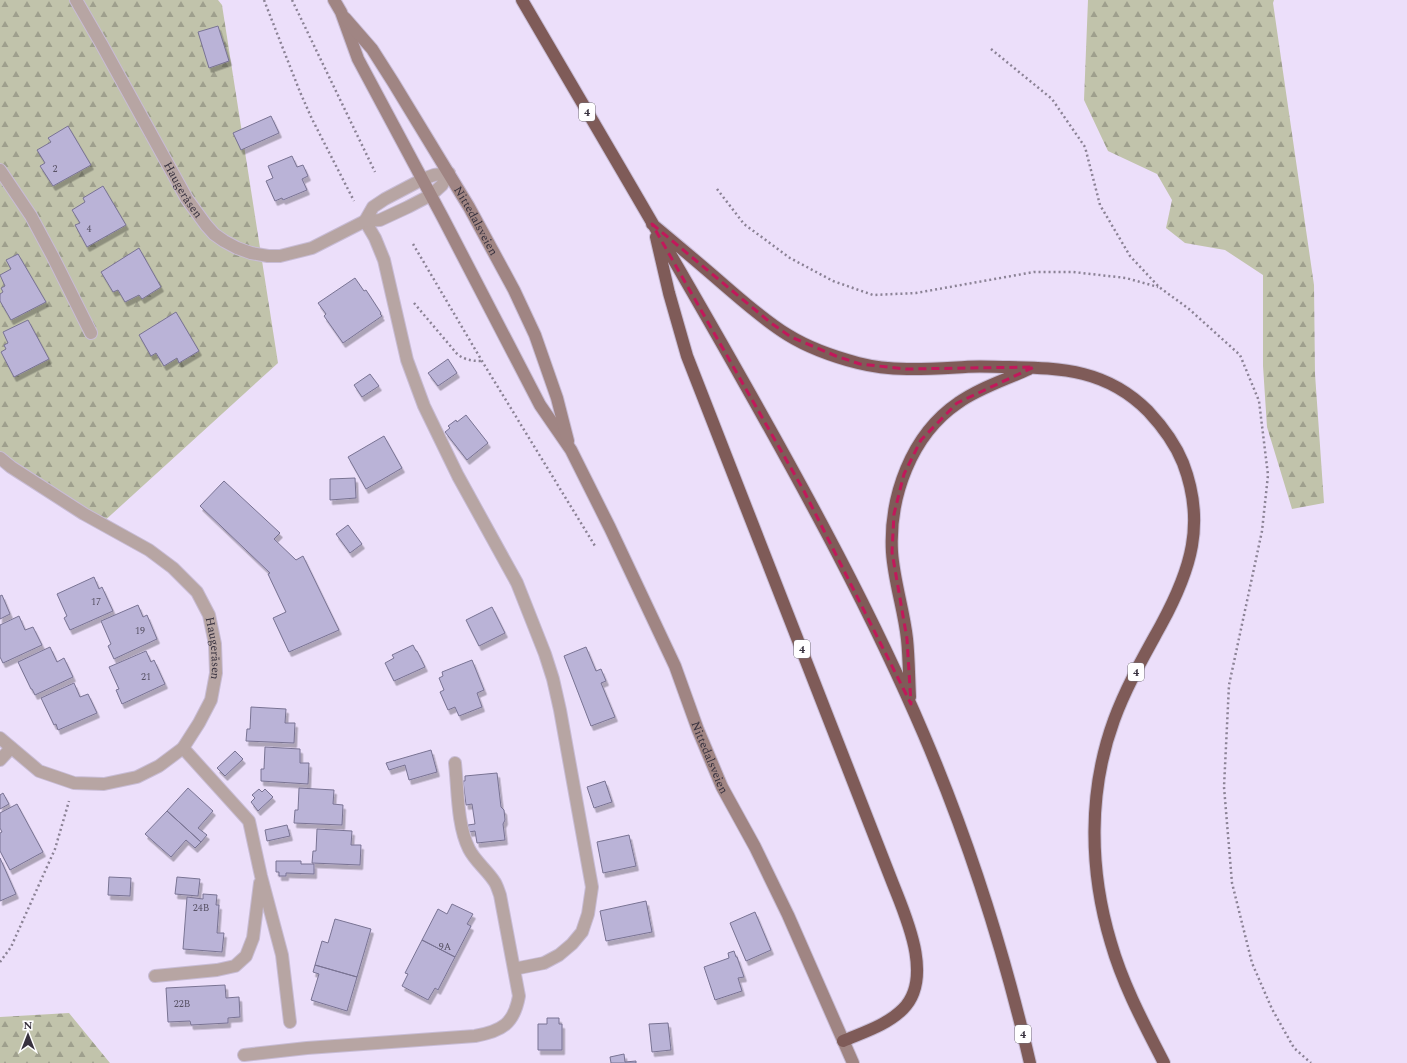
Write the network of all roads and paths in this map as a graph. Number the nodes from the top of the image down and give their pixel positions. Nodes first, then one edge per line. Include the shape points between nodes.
1 (76, 0) edge
2 (264, 0) edge
3 (292, 0) edge
4 (334, 0) edge
5 (522, 0) edge
6 (341, 12) junction
7 (991, 49) dead end
8 (0, 170) edge
9 (375, 172) dead end
10 (449, 173) junction
11 (423, 179) junction
12 (717, 189) dead end
13 (431, 195) junction
14 (365, 221) junction
15 (652, 224) junction
16 (413, 244) dead end
17 (1159, 287) junction
18 (411, 299) dead end
19 (91, 333) dead end
20 (482, 361) junction
21 (1034, 367) junction
22 (571, 450) junction
23 (0, 458) edge
24 (595, 546) dead end
25 (911, 704) junction
26 (0, 738) edge
27 (11, 748) junction
28 (183, 748) junction
29 (0, 760) edge
30 (455, 764) dead end
31 (74, 783) junction
32 (261, 876) junction
33 (0, 962) edge
34 (514, 969) junction
35 (155, 976) dead end
36 (290, 1022) dead end
37 (844, 1041) junction
38 (244, 1055) dead end
39 (853, 1063) edge
40 (1030, 1063) edge
41 (1164, 1063) edge
42 (1311, 1063) edge

1 - 14 street, Haugeråsen via 187,199 214,234 251,253 280,256 312,248
2 - 14 path via 309,112
3 - 9 path
4 - 6 main road, Nittedalsveien
5 - 15 highway, 4
6 - 10 main road, Nittedalsveien via 372,49
6 - 11 main road, Nittedalsveien via 358,59
7 - 17 path via 1052,99 1085,147 1100,205 1130,256
8 - 19 street via 31,216
10 - 11 street, Haugeråsen
10 - 13 street, Haugeråsen via 442,185
10 - 22 main road, Nittedalsveien via 514,290 535,335 557,398
11 - 13 main road, Nittedalsveien
11 - 14 street, Haugeråsen via 373,207
12 - 17 path via 744,224 790,258 832,281 873,295 916,293 1034,272 1073,272 1126,278
13 - 14 street, Haugeråsen via 380,220
13 - 22 main road, Nittedalsveien via 540,405
14 - 34 street via 384,260 407,360 424,406 458,476 517,583 545,654 560,710 592,887 591,901 582,932 559,955 544,963
15 - 21 highway, 4 via 771,323 791,337 829,353 860,364 906,369
15 - 25 highway, 4 via 826,530
15 - 37 highway, 4 via 687,356 907,920 914,949 917,971 915,985 904,1008 882,1024
16 - 20 path
17 - 42 path via 1189,309 1240,355 1259,401 1268,475 1262,531 1229,685 1224,787 1232,883 1252,963 1272,1009 1294,1048
18 - 20 path via 458,355 473,361
20 - 24 path
21 - 25 highway, 4 via 957,403 921,440 904,474 894,514 892,552 907,639
21 - 41 highway, 4 via 1070,370 1089,375 1105,381 1133,398 1158,422 1170,438 1186,473 1193,503 1194,534 1190,560 1178,592 1115,716 1101,763 1095,810 1096,876 1110,941 1134,1004
22 - 37 main road, Nittedalsveien via 662,638 722,787 755,847
23 - 28 street, Haugeråsen via 84,514 149,550 173,568 197,592 209,615 215,644 216,673 211,700
25 - 40 highway, 4 via 977,873 1008,972
26 - 27 street, Haugeråsen
27 - 29 street
27 - 31 street, Haugeråsen via 39,771
28 - 31 street, Haugeråsen via 159,766 137,777 104,784
28 - 32 street via 249,821
30 - 34 street via 465,839 475,858 495,882 500,895
31 - 33 path via 55,850 11,947
32 - 35 street via 253,938 246,956 235,966 217,970
32 - 36 street via 282,955
34 - 38 street via 519,996 517,1009 502,1028 489,1033
37 - 39 main road, Nittedalsveien

